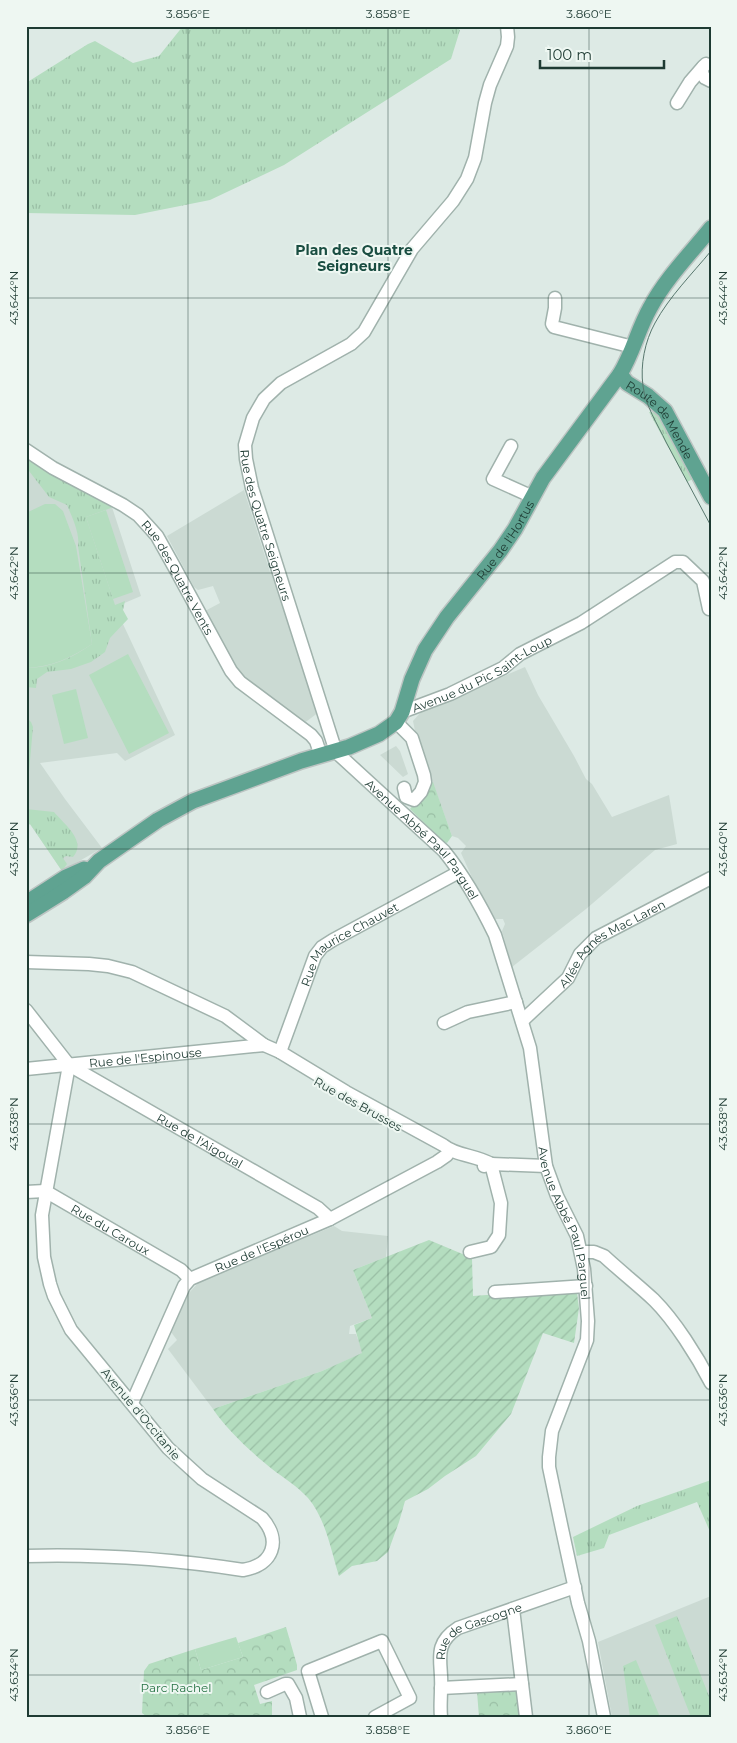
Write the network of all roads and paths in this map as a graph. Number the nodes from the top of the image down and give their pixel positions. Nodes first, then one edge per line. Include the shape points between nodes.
1 (506, 26) edge
2 (707, 65) edge
3 (711, 81) edge
4 (676, 103) dead end
5 (711, 228) edge
6 (555, 298) dead end
7 (633, 347) junction
8 (620, 374) junction
9 (511, 446) dead end
10 (26, 450) edge
11 (533, 497) junction
12 (711, 497) edge
13 (709, 609) dead end
14 (324, 715) junction
15 (399, 717) junction
16 (309, 730) junction
17 (364, 741) junction
18 (334, 745) junction
19 (321, 756) junction
20 (360, 773) junction
21 (404, 788) dead end
22 (94, 865) junction
23 (460, 872) junction
24 (711, 878) edge
25 (26, 903) edge
26 (26, 916) edge
27 (29, 960) edge
28 (516, 1002) junction
29 (26, 1010) edge
30 (522, 1021) junction
31 (444, 1023) dead end
32 (272, 1049) junction
33 (69, 1065) junction
34 (26, 1069) edge
35 (450, 1150) junction
36 (491, 1164) junction
37 (546, 1166) junction
38 (45, 1191) junction
39 (26, 1192) edge
40 (330, 1220) junction
41 (470, 1252) dead end
42 (580, 1252) junction
43 (190, 1279) junction
44 (586, 1286) junction
45 (495, 1292) dead end
46 (711, 1383) edge
47 (132, 1402) junction
48 (26, 1556) edge
49 (575, 1587) junction
50 (513, 1609) junction
51 (522, 1684) junction
52 (442, 1688) junction
53 (267, 1692) dead end
54 (300, 1717) edge
55 (322, 1717) edge
56 (369, 1717) edge
57 (375, 1717) edge
58 (440, 1717) edge
59 (526, 1717) edge
60 (604, 1717) edge

1 - 14 street, Rue des Quatre Seigneurs via 507,46 487,94 475,158 460,191 412,249 364,332 352,344 277,387 259,407 246,438 246,459 252,488
2 - 3 street via 703,76
2 - 4 street
5 - 7 main road, Route de Mende via 662,287 644,318
6 - 7 street via 554,327
7 - 8 main road, Route de Mende
8 - 11 main road, Rue de l'Hortus via 543,478
8 - 12 main road, Route de Mende via 664,411
9 - 11 street via 493,479
10 - 16 street, Rue des Quatre Vents via 138,515 157,536 231,671 240,682
11 - 15 main road, Rue de l'Hortus via 500,551 446,618 425,650
13 - 15 street, Avenue du Pic Saint-Loup via 703,581 683,562 676,562 581,623 520,654 502,668
14 - 16 street
14 - 18 street, Rue des Quatre Seigneurs
15 - 17 main road, Avenue du Pic Saint-Loup via 379,734
15 - 21 street via 412,738 425,782 414,800 406,797
16 - 18 street, Rue des Quatre Vents
16 - 19 street, Rue des Quatre Vents
17 - 18 main road, Avenue du Pic Saint-Loup
17 - 20 street, Avenue Abbé Paul Parguel via 357,755
18 - 19 main road, Avenue du Pic Saint-Loup
18 - 20 street, Avenue Abbé Paul Parguel
19 - 22 main road, Avenue du Pic Saint-Loup via 194,801 158,820
20 - 23 street, Avenue Abbé Paul Parguel via 444,851
22 - 25 main road, Avenue du Pic Saint-Loup via 66,877
22 - 26 main road, Avenue du Pic Saint-Loup via 84,877
23 - 28 street, Avenue Abbé Paul Parguel via 495,935
23 - 32 street, Rue Maurice Chauvet via 319,950
24 - 30 street, Allée Agnès Mac Laren via 596,938 580,954 568,978
27 - 32 street, Rue des Brusses via 108,966 132,972 225,1016
28 - 30 street, Avenue Abbé Paul Parguel
28 - 31 street via 468,1012
29 - 33 street
30 - 37 street, Avenue Abbé Paul Parguel via 532,1057
32 - 33 street, Rue de l'Espinouse
32 - 35 street, Rue des Brusses
33 - 34 street, Rue de l'Espinouse
33 - 38 street, Avenue d'Occitanie
33 - 40 street, Rue de l'Aigoual via 318,1208
35 - 36 street, Rue des Brusses
35 - 40 street, Rue de l'Espérou via 437,1162
36 - 37 street, Rue des Brusses
36 - 41 street via 501,1203 499,1235 490,1247
37 - 42 street, Avenue Abbé Paul Parguel via 577,1236
38 - 39 street
38 - 43 street, Rue du Caroux via 181,1270
38 - 47 street, Avenue d'Occitanie via 42,1240 54,1296 70,1330
40 - 43 street, Rue de l'Espérou
42 - 44 street, Avenue Abbé Paul Parguel
42 - 46 street via 604,1256 654,1301 700,1362
43 - 47 street
44 - 45 street
44 - 49 street, Avenue Abbé Paul Parguel via 586,1340 552,1431 549,1456
47 - 48 street, Avenue d'Occitanie via 180,1461 270,1526 273,1545 264,1562 243,1570 134,1557
49 - 50 street, Rue de Gascogne
49 - 60 street, Avenue Abbé Paul Parguel
50 - 51 street
50 - 52 street, Rue de Gascogne via 458,1628 445,1638 440,1653
51 - 52 street
51 - 59 street
52 - 58 street, Rue de Gascogne
53 - 54 street via 288,1684 296,1698
55 - 57 street via 308,1671 382,1641 410,1698
56 - 57 street

